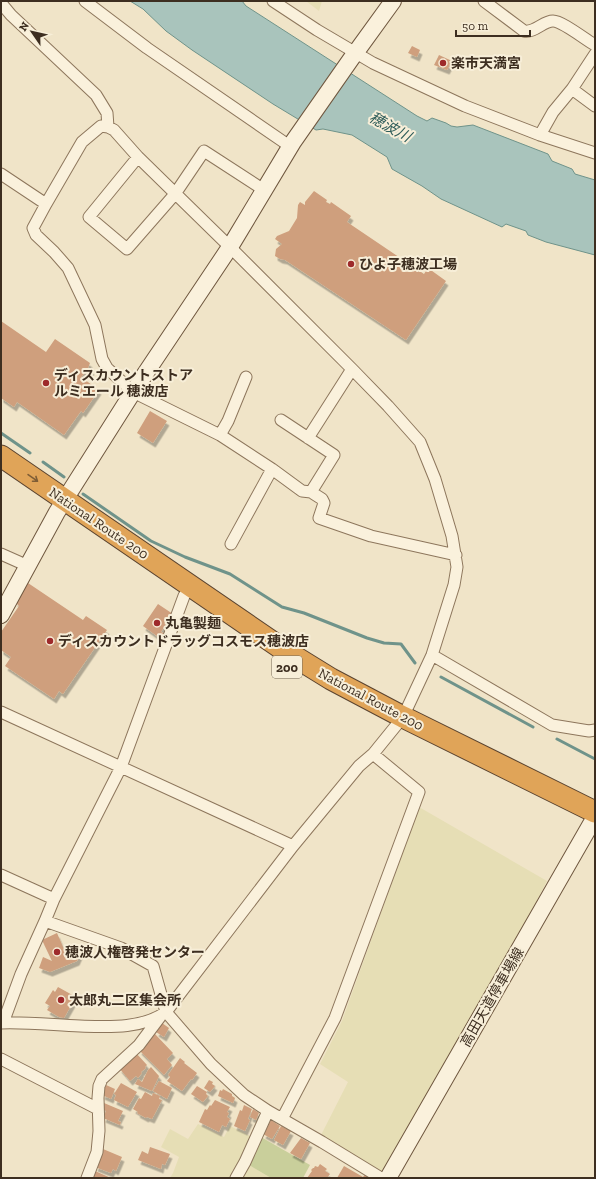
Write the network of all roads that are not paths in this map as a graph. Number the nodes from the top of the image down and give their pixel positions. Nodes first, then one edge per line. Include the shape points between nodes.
1 (85, 1) edge
2 (393, 1) edge
3 (484, 1) edge
4 (1, 3) edge
5 (277, 3) edge
6 (595, 45) edge
7 (595, 54) edge
8 (353, 56) junction
9 (572, 89) junction
10 (595, 106) edge
11 (108, 127) junction
12 (540, 135) junction
13 (292, 144) junction
14 (595, 153) edge
15 (138, 158) junction
16 (1, 174) edge
17 (264, 190) junction
18 (175, 194) junction
19 (46, 204) junction
20 (230, 247) junction
21 (352, 369) junction
22 (246, 377) dead end
23 (133, 392) junction
24 (281, 420) dead end
25 (220, 435) junction
26 (308, 438) junction
27 (1, 456) edge
28 (272, 469) junction
29 (1, 473) edge
30 (311, 492) junction
31 (61, 506) junction
32 (231, 544) dead end
33 (1, 554) edge
34 (456, 555) junction
35 (28, 566) junction
36 (188, 591) junction
37 (1, 615) edge
38 (432, 655) junction
39 (1, 712) edge
40 (400, 722) junction
41 (595, 730) edge
42 (373, 754) junction
43 (121, 767) junction
44 (594, 819) edge
45 (293, 846) junction
46 (1, 874) edge
47 (54, 899) junction
48 (45, 921) junction
49 (163, 1014) junction
50 (2, 1023) edge
51 (1, 1059) edge
52 (98, 1109) junction
53 (268, 1111) junction
54 (282, 1119) junction
55 (87, 1178) edge
56 (236, 1178) edge
57 (381, 1178) edge
58 (388, 1178) edge

1 - 13 street via 148,48
2 - 8 street
3 - 6 street via 528,32 554,21
4 - 11 street via 96,95 107,113
5 - 8 street
7 - 9 street
8 - 12 street via 465,106
8 - 13 street
9 - 10 street
9 - 12 street via 553,112
11 - 15 street via 114,130
11 - 19 street via 101,126 82,142
12 - 14 street
13 - 17 street
15 - 18 street
15 - 18 street via 89,217 127,249
16 - 19 street
17 - 18 street via 204,151
17 - 20 street
18 - 20 street
19 - 23 street via 32,228 68,268 95,325 102,358 107,368
20 - 21 street
20 - 23 street
21 - 26 street
21 - 34 street via 420,442 435,479
22 - 25 street
23 - 25 street
23 - 31 street
24 - 26 street
25 - 28 street
26 - 30 street via 334,455
27 -> 31 highway, National Route 200 / 200
28 - 30 street via 302,491
28 - 32 street
29 - 31 highway, National Route 200 / 200
30 - 34 street via 324,503 319,518 371,536
31 - 35 street
31 - 36 highway, National Route 200 / 200
33 - 35 street
34 - 38 street via 454,584
35 - 37 street
36 - 40 highway, National Route 200 / 200
36 - 43 street
38 - 40 street
38 - 41 street via 552,725
39 - 43 street
40 - 42 street
40 - 44 highway, National Route 200 / 200
42 - 45 street via 359,766
42 - 54 street via 419,792 335,1018
43 - 45 street
43 - 47 street
44 - 58 street, 高田天道停車場線
45 - 49 street
46 - 47 street
47 - 48 street
48 - 49 street via 121,948 153,966
48 - 50 street
49 - 50 street via 132,1026
49 - 52 street via 139,1045 102,1079
49 - 53 street via 244,1095
51 - 52 street
52 - 55 street via 97,1152
53 - 54 street
53 - 56 street
54 - 57 street

